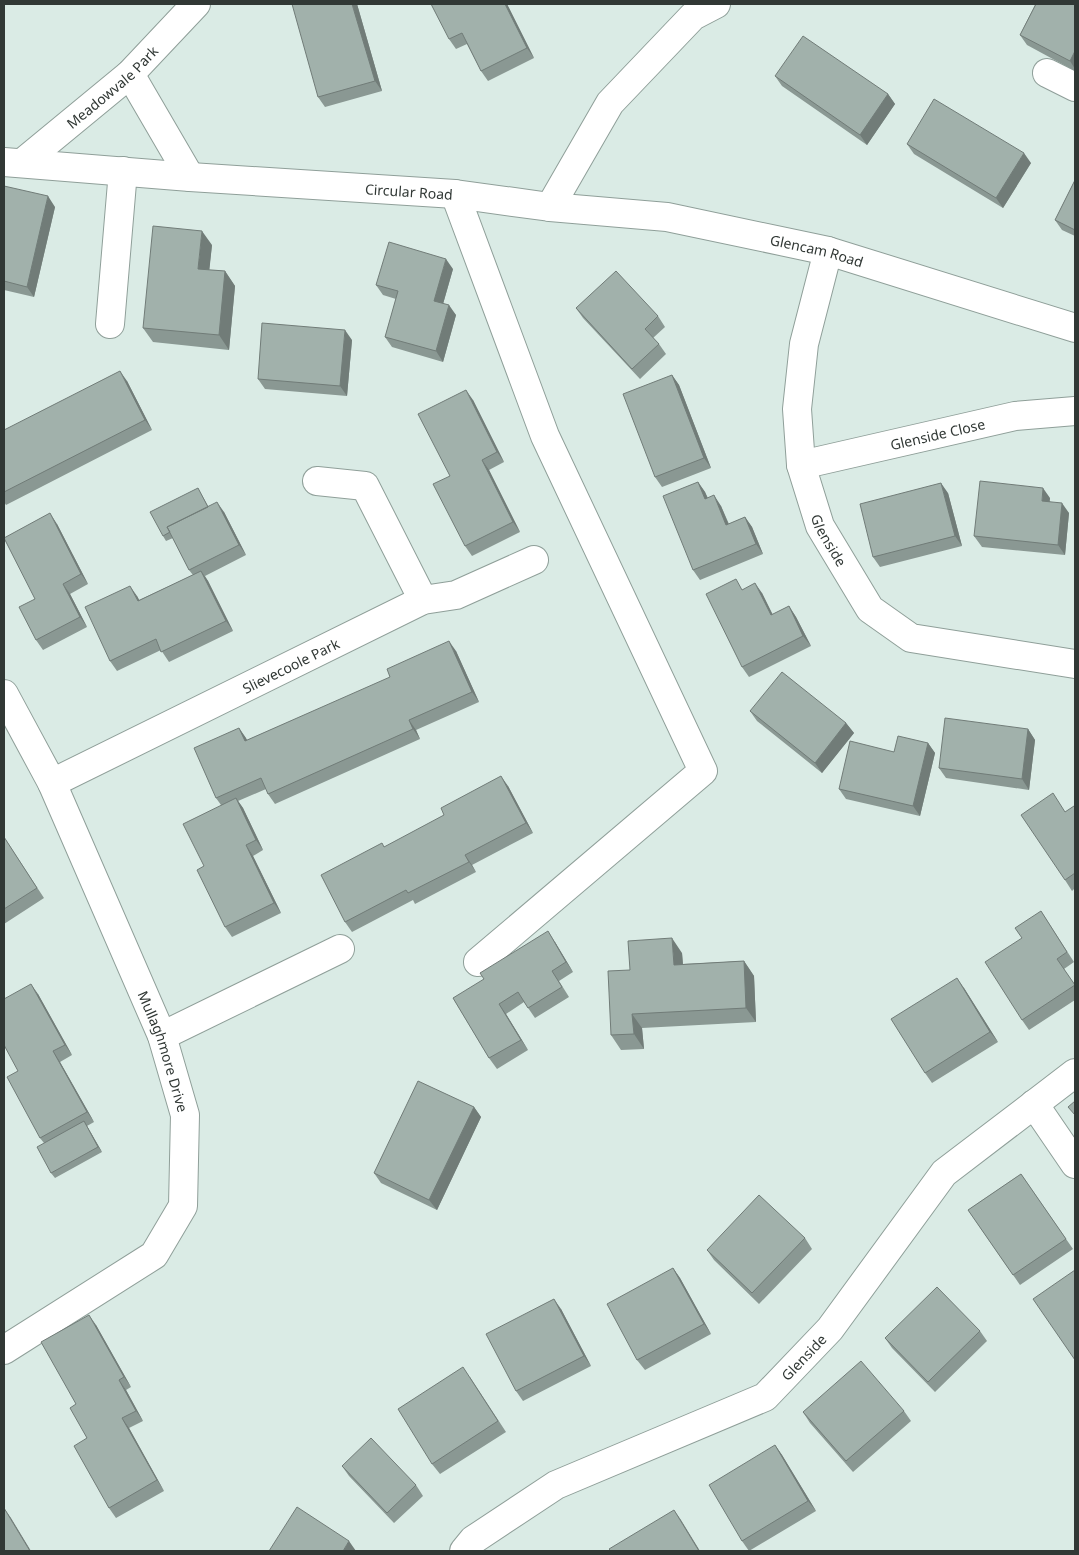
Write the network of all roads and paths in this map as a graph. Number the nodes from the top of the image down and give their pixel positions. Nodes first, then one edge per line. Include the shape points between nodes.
1 (195, 4) edge
2 (716, 4) edge
3 (1047, 73) dead end
4 (130, 74) junction
5 (1075, 87) edge
6 (13, 163) edge
7 (123, 171) junction
8 (190, 177) junction
9 (455, 194) junction
10 (550, 207) junction
11 (828, 251) junction
12 (110, 324) dead end
13 (1075, 328) edge
14 (1075, 410) edge
15 (801, 465) junction
16 (317, 482) dead end
17 (534, 560) dead end
18 (423, 600) junction
19 (1075, 664) edge
20 (4, 694) edge
21 (52, 783) junction
22 (340, 949) dead end
23 (478, 962) dead end
24 (162, 1036) junction
25 (1075, 1073) edge
26 (1034, 1104) junction
27 (1075, 1164) edge
28 (4, 1350) edge
29 (464, 1551) edge

1 - 4 street, Meadowvale Park
2 - 10 street via 693,16 610,103
3 - 5 street
4 - 6 street, Meadowvale Park
4 - 8 street
6 - 7 street, Circular Road
7 - 8 street, Circular Road
7 - 12 street
8 - 9 street, Circular Road
9 - 10 street, Circular Road
9 - 23 street via 546,436 703,771
10 - 11 street, Glencam Road via 667,217
11 - 13 street, Glencam Road
11 - 15 street, Glenside via 804,344 797,409
14 - 15 street, Glenside Close via 1015,416
15 - 19 street, Glenside via 820,526 870,609 904,634 911,638
16 - 18 street via 365,486
17 - 18 street, Slievecoole Park via 456,595
18 - 21 street, Slievecoole Park
20 - 21 street, Mullaghmore Drive
21 - 24 street, Mullaghmore Drive
22 - 24 street
24 - 28 street, Mullaghmore Drive via 185,1114 183,1206 154,1255
25 - 26 street, Glenside
26 - 27 street
26 - 29 street, Glenside via 944,1173 830,1329 765,1397 556,1485 473,1540

